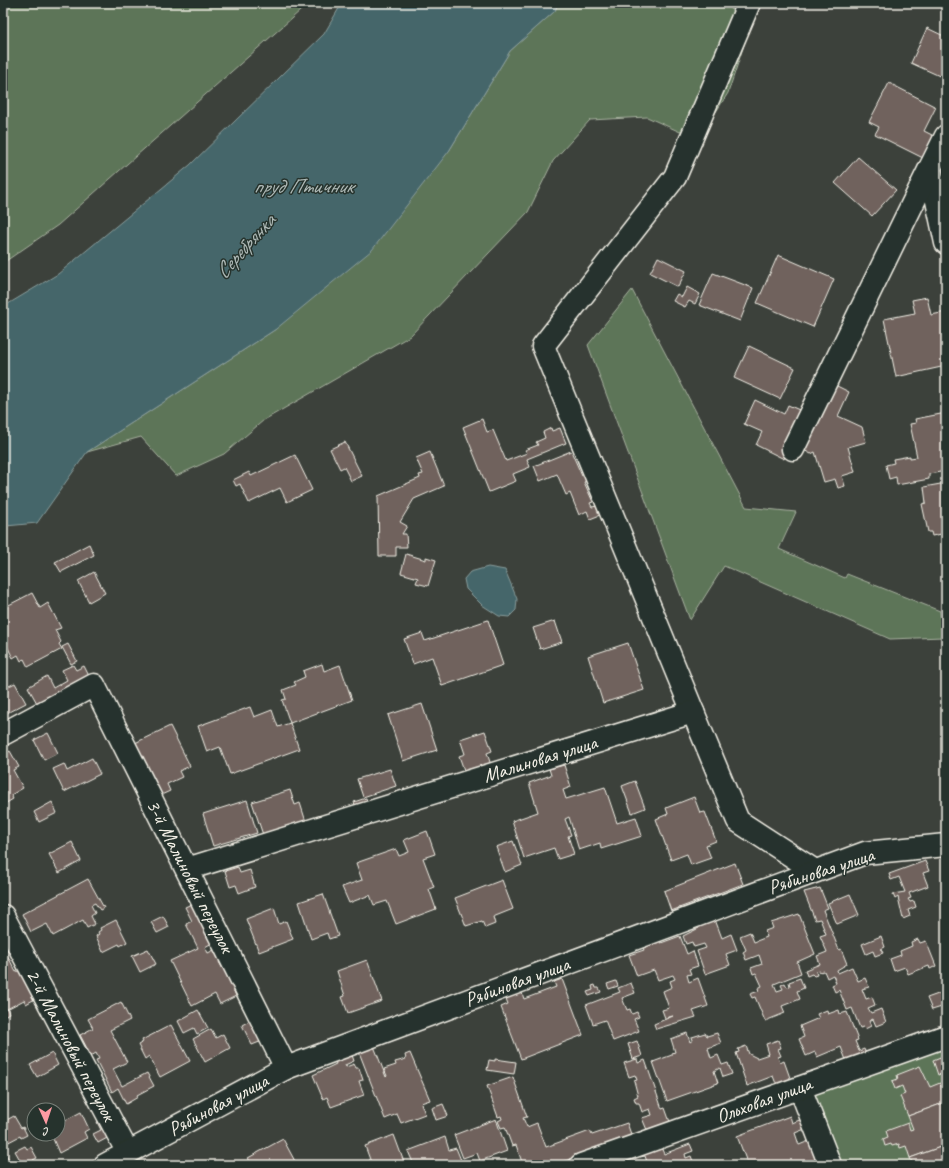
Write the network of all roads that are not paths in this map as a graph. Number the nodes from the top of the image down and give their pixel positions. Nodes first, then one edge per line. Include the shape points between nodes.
1 (749, 3) edge
2 (946, 136) edge
3 (930, 168) junction
4 (946, 243) edge
5 (794, 449) dead end
6 (693, 712) junction
7 (3, 734) edge
8 (946, 845) edge
9 (187, 870) junction
10 (815, 871) junction
11 (3, 916) edge
12 (946, 1036) edge
13 (286, 1068) junction
14 (800, 1088) junction
15 (128, 1153) junction
16 (105, 1165) edge
17 (581, 1165) edge
18 (830, 1165) edge

1 - 6 street via 675,177 543,346
2 - 3 street
3 - 4 street
3 - 5 street
6 - 9 street, Малиновая улица
6 - 10 street via 738,822
7 - 9 street, 3-й Малиновый переулок via 94,685
8 - 10 street, Рябиновая улица via 865,853
9 - 13 street, 3-й Малиновый переулок
10 - 13 street, Рябиновая улица
11 - 15 street, 2-й Малиновый переулок
12 - 14 street, Ольховая улица
13 - 15 street, Рябиновая улица
14 - 17 street, Ольховая улица
14 - 18 street
15 - 16 street, Рябиновая улица

